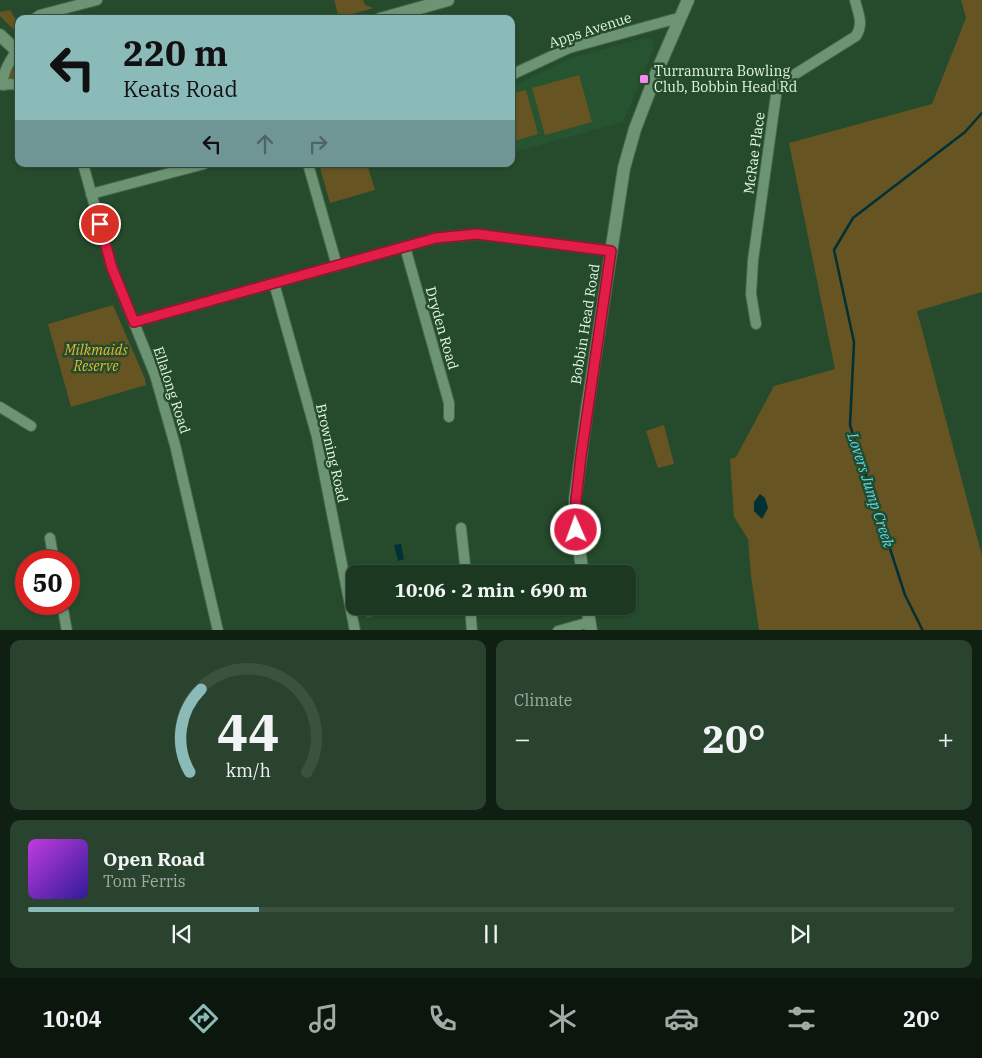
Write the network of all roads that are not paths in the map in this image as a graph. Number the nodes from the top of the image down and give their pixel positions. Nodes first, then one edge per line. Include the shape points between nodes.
1 (97, 0) edge
2 (448, 0) edge
3 (688, 0) edge
4 (855, 0) edge
5 (40, 15) edge
6 (394, 15) edge
7 (680, 18) junction
8 (0, 34) edge
9 (15, 49) edge
10 (15, 56) edge
11 (515, 73) edge
12 (15, 85) edge
13 (1, 86) edge
14 (84, 167) edge
15 (193, 167) edge
16 (309, 167) edge
17 (91, 194) junction
18 (404, 247) junction
19 (611, 251) junction
20 (336, 266) junction
21 (274, 283) junction
22 (134, 322) junction
23 (756, 324) dead end
24 (0, 407) edge
25 (449, 417) dead end
26 (31, 426) dead end
27 (461, 528) dead end
28 (50, 538) dead end
29 (52, 550) edge
30 (465, 565) edge
31 (582, 565) edge
32 (64, 615) edge
33 (471, 615) edge
34 (590, 626) edge
35 (67, 630) edge
36 (218, 630) edge
37 (355, 630) edge
38 (472, 630) edge
39 (558, 630) edge

1 - 5 street
2 - 6 main road
3 - 7 main road, Bobbin Head Road
4 - 23 street, McRae Place via 861,23 856,36 778,88 753,260 751,294
7 - 11 street, Apps Avenue via 569,48
7 - 19 main road, Bobbin Head Road via 629,148
8 - 9 main road
10 - 13 street via 4,72
12 - 13 street
14 - 17 street, Ellalong Road
15 - 17 street
16 - 20 street
17 - 22 street, Ellalong Road via 112,268
18 - 19 street via 436,238 477,234
18 - 20 street
18 - 25 street, Dryden Road via 449,403
19 - 31 main road, Bobbin Head Road via 576,500 576,530
20 - 21 street
21 - 22 street
21 - 37 street, Browning Road via 316,437
22 - 36 street, Ellalong Road via 155,375 175,445
24 - 26 street
27 - 30 street
28 - 29 street
32 - 35 street
33 - 38 street
34 - 39 street

